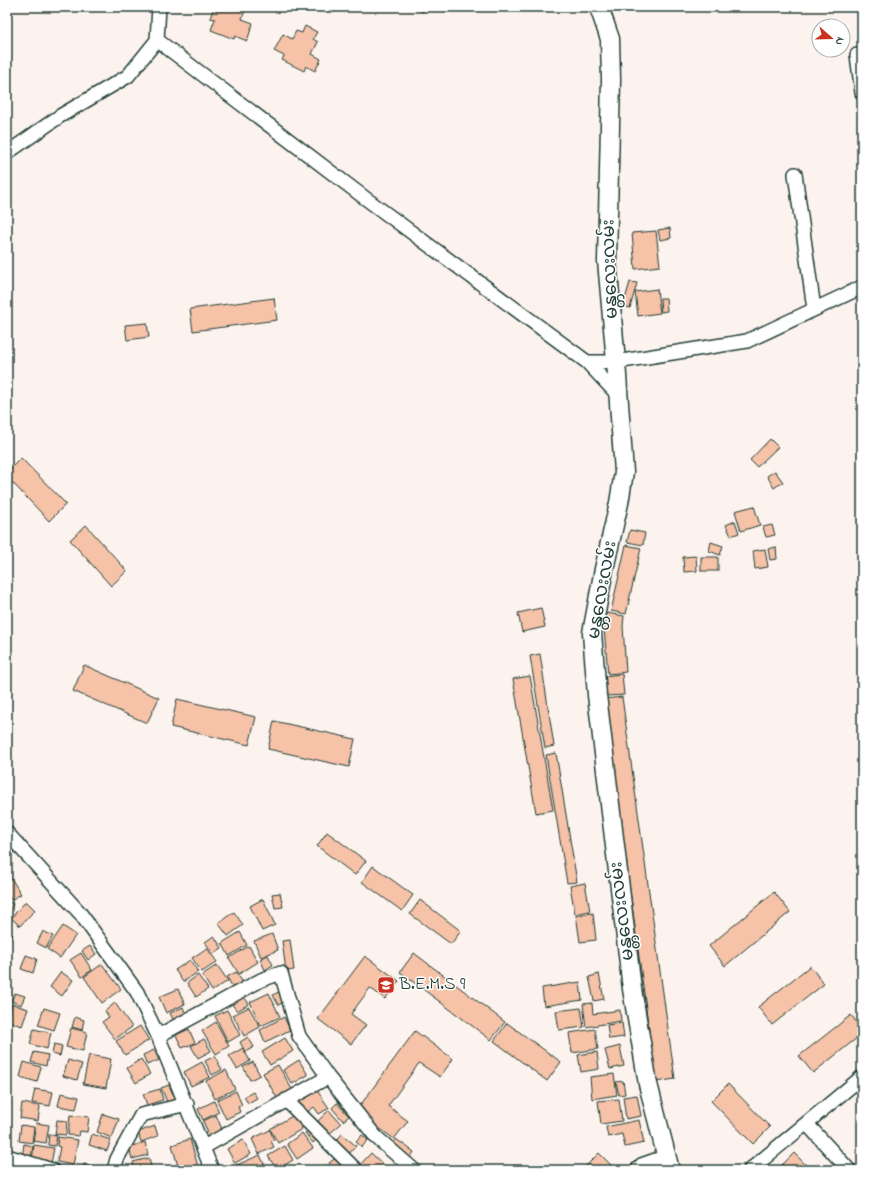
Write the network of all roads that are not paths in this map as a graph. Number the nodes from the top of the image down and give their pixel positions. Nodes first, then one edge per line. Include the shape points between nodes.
1 (159, 7) edge
2 (599, 7) edge
3 (157, 40) junction
4 (857, 55) dead end
5 (862, 93) edge
6 (7, 153) edge
7 (795, 174) dead end
8 (862, 288) edge
9 (814, 309) junction
10 (587, 362) junction
11 (616, 362) junction
12 (618, 395) junction
13 (7, 833) edge
14 (158, 1036) junction
15 (328, 1077) junction
16 (862, 1077) edge
17 (286, 1100) junction
18 (187, 1104) junction
19 (807, 1124) junction
20 (204, 1148) junction
21 (7, 1156) edge
22 (668, 1165) edge
23 (52, 1170) edge
24 (114, 1170) edge
25 (212, 1170) edge
26 (356, 1170) edge
27 (414, 1170) edge
28 (640, 1170) edge
29 (750, 1170) edge
30 (849, 1170) edge

1 - 3 street
2 - 11 main road, မန္တလေးလမ်း via 610,39 607,261
3 - 6 street via 128,76 60,116
3 - 10 street
4 - 5 street
7 - 9 street
8 - 9 street
9 - 11 street via 747,341
10 - 11 street
10 - 12 street
11 - 12 main road, မန္တလေးလမ်း
12 - 22 main road, မန္တလေးလမ်း via 624,472 592,633 632,989 648,1084
13 - 14 street via 80,913 137,992
14 - 15 street via 261,980 281,973 299,1036
14 - 18 street
15 - 17 street
15 - 27 street via 376,1136
16 - 19 street
17 - 20 street
17 - 26 street
18 - 20 street
18 - 24 street via 141,1115 117,1159
19 - 29 street
19 - 30 street
20 - 25 street
21 - 23 street
22 - 28 main road via 643,1167

